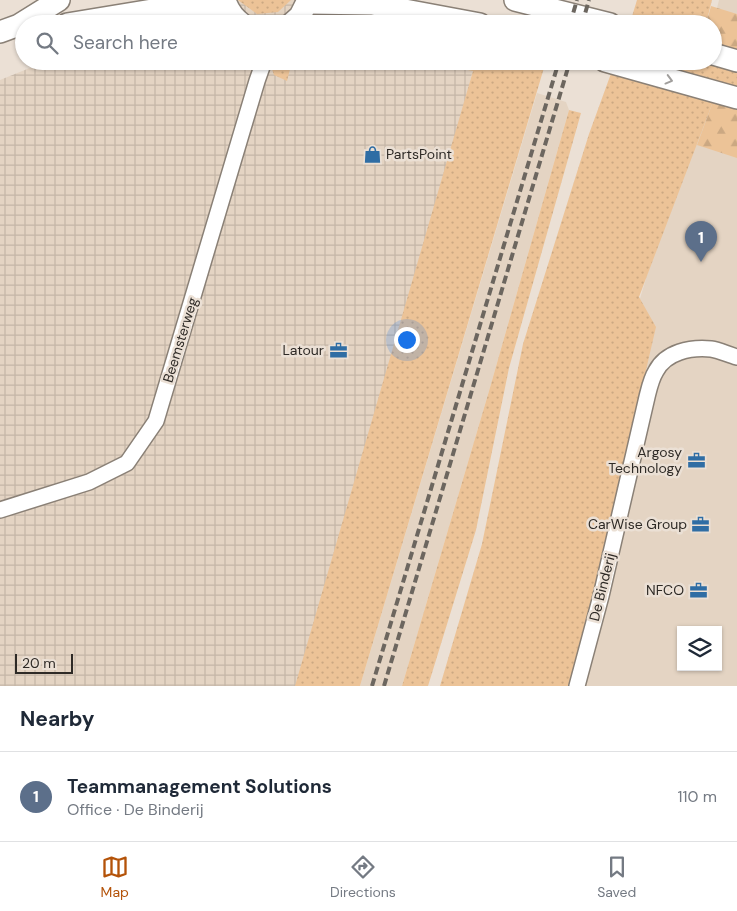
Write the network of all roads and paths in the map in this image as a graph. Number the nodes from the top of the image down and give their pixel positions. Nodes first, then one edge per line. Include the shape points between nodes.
1 (59, 0) edge
2 (515, 0) edge
3 (308, 1) edge
4 (226, 3) edge
5 (35, 15) edge
6 (122, 15) edge
7 (234, 15) edge
8 (301, 15) edge
9 (431, 15) edge
10 (574, 15) edge
11 (722, 57) edge
12 (737, 62) edge
13 (255, 70) edge
14 (261, 70) edge
15 (637, 70) edge
16 (257, 81) junction
17 (737, 98) edge
18 (737, 357) edge
19 (0, 510) edge
20 (577, 686) edge

1 - 5 main road
2 - 10 main road
3 - 8 main road
3 - 9 main road via 372,4
4 - 6 main road
4 - 7 main road
11 - 12 main road
13 - 16 street, Beemsterweg
14 - 16 street, Beemsterweg
15 -> 17 main road
16 - 19 street, Beemsterweg via 156,421 126,463 89,482
18 - 20 street, De Binderij via 711,349 691,349 677,352 656,371

